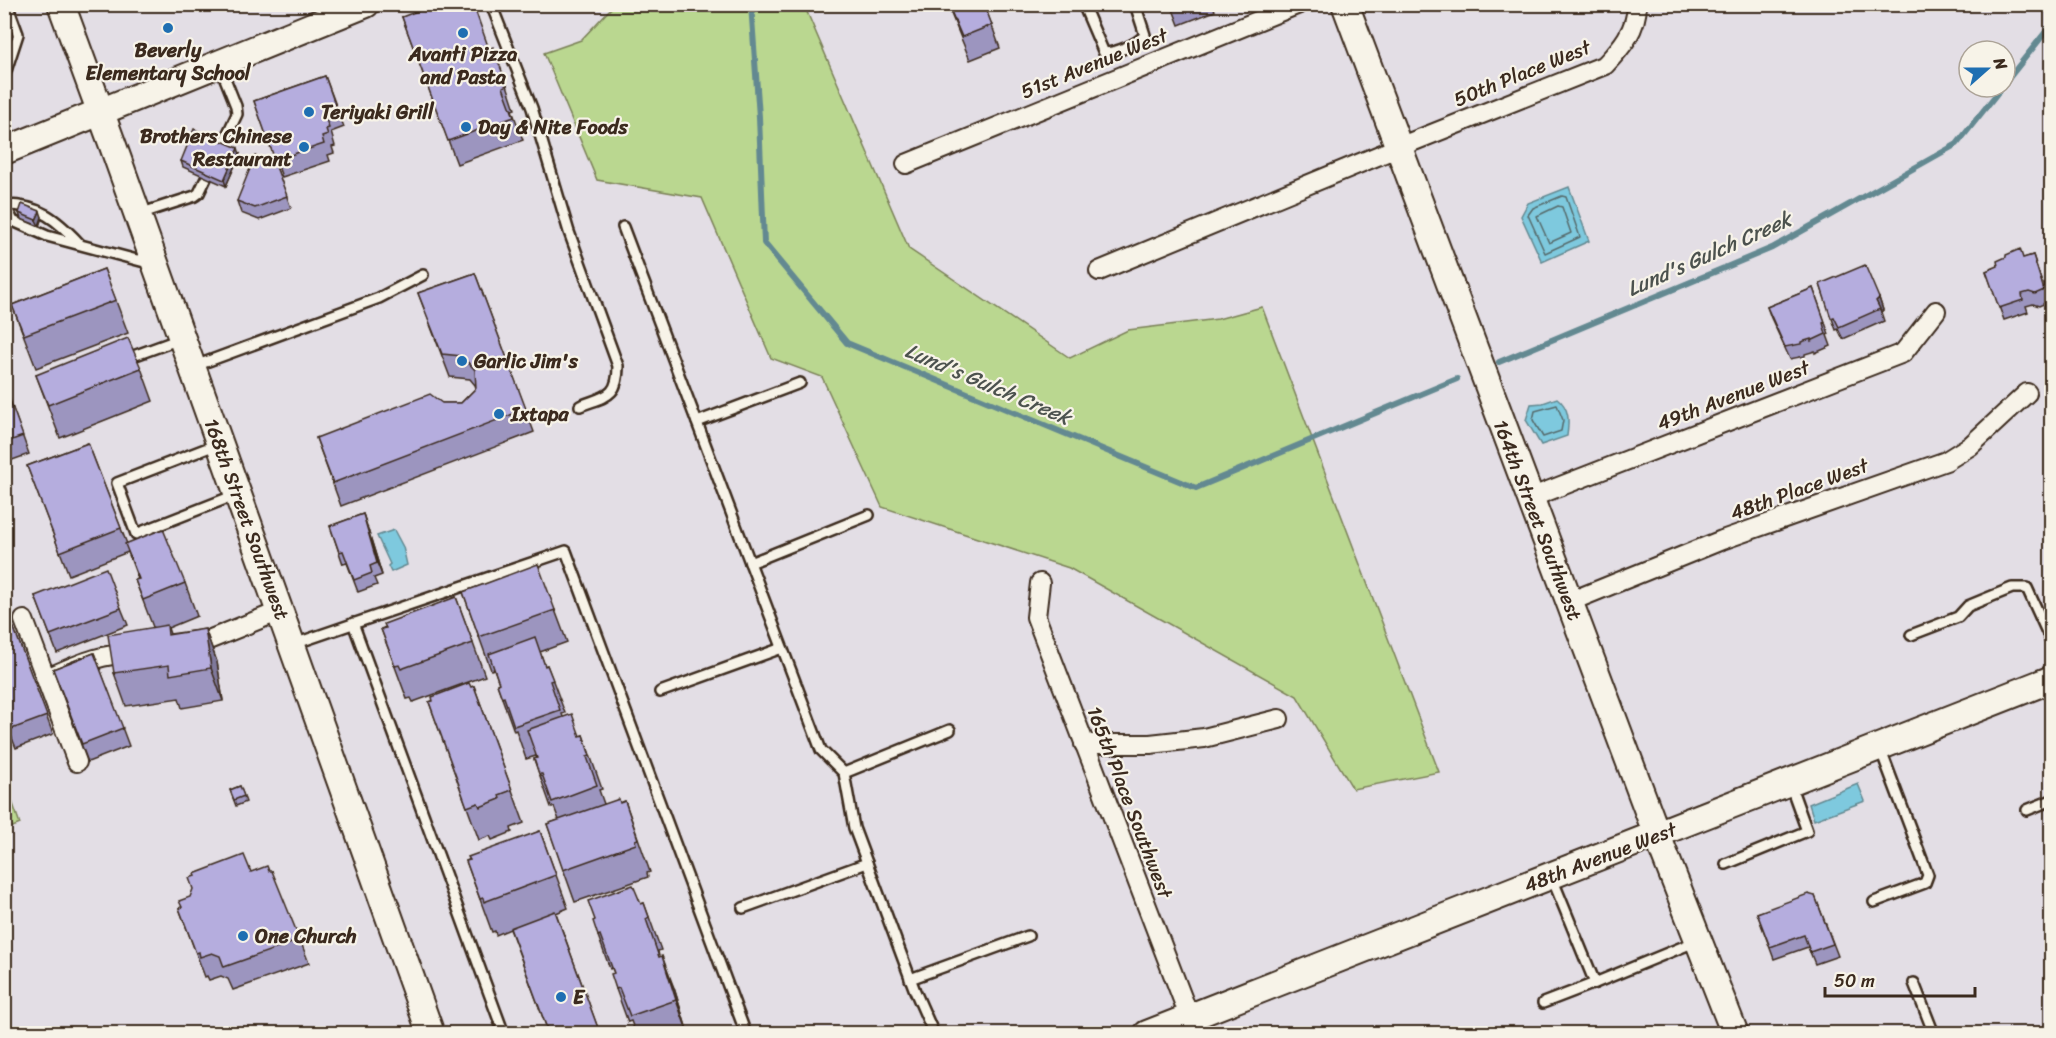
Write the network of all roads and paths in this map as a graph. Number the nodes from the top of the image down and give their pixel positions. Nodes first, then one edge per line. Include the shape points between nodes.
1 (7, 4) edge
2 (61, 4) edge
3 (366, 4) edge
4 (491, 4) edge
5 (1083, 4) edge
6 (1135, 4) edge
7 (1299, 4) edge
8 (1345, 4) edge
9 (1637, 8) edge
10 (219, 64) junction
11 (4, 77) edge
12 (101, 111) junction
13 (1399, 147) junction
14 (4, 151) edge
15 (906, 164) dead end
16 (5, 204) edge
17 (138, 215) junction
18 (623, 227) dead end
19 (81, 244) junction
20 (156, 265) junction
21 (1100, 271) dead end
22 (423, 275) dead end
23 (1936, 311) dead end
24 (182, 339) junction
25 (117, 362) edge
26 (192, 367) junction
27 (800, 383) dead end
28 (2027, 393) dead end
29 (580, 406) dead end
30 (697, 422) junction
31 (220, 444) junction
32 (238, 494) junction
33 (1530, 498) junction
34 (869, 515) dead end
35 (750, 563) junction
36 (1040, 584) dead end
37 (1569, 602) junction
38 (280, 611) junction
39 (24, 620) dead end
40 (352, 623) junction
41 (1911, 635) dead end
42 (2052, 643) edge
43 (292, 645) junction
44 (782, 648) junction
45 (47, 678) junction
46 (2052, 679) edge
47 (660, 692) dead end
48 (1279, 719) dead end
49 (950, 730) dead end
50 (1084, 744) junction
51 (1879, 746) junction
52 (77, 762) dead end
53 (844, 773) junction
54 (1789, 782) junction
55 (2052, 800) edge
56 (2028, 810) dead end
57 (1657, 835) junction
58 (867, 863) junction
59 (1726, 864) dead end
60 (1551, 876) junction
61 (1874, 902) dead end
62 (743, 908) dead end
63 (1028, 936) dead end
64 (1698, 940) junction
65 (910, 980) junction
66 (1595, 983) junction
67 (1914, 983) dead end
68 (1543, 1003) dead end
69 (1192, 1025) edge
70 (431, 1034) edge
71 (504, 1034) edge
72 (746, 1034) edge
73 (934, 1034) edge
74 (1147, 1034) edge
75 (1735, 1034) edge
76 (1934, 1034) edge

1 - 11 lane via 18,34
2 - 12 street, 168th Street Southwest
3 - 10 street
4 - 29 lane via 532,108 569,232 618,366 616,387 609,395
5 - 6 lane via 1104,53 1145,35
7 - 15 street, 51st Avenue West
8 - 13 street, 164th Street Southwest
9 - 13 street, 50th Place West via 1627,41 1605,65
10 - 12 street
10 - 17 lane via 237,114 203,187 195,196
12 - 14 street
12 - 17 street, 168th Street Southwest
13 - 21 street, 50th Place West
13 - 33 street, 164th Street Southwest
16 - 19 lane via 49,215
16 - 19 lane via 13,221 47,236
17 - 20 street, 168th Street Southwest
18 - 30 lane
19 - 20 lane
20 - 24 street, 168th Street Southwest
22 - 26 lane via 380,298
23 - 33 street, 49th Avenue West via 1903,353
24 - 25 lane
24 - 26 street, 168th Street Southwest
26 - 31 street, 168th Street Southwest
27 - 30 lane
28 - 37 street, 48th Place West via 1970,446 1946,461 1722,540
30 - 35 lane
31 - 32 street, 168th Street Southwest
31 - 32 lane via 117,483 136,534
32 - 38 street, 168th Street Southwest
33 - 37 street, 164th Street Southwest
34 - 35 lane
35 - 44 lane
36 - 50 street, 165th Place Southwest via 1036,617
37 - 57 street, 164th Street Southwest
38 - 43 street, 168th Street Southwest
38 - 45 street via 201,643 148,654 118,653
39 - 45 street
40 - 43 lane
40 - 71 lane
40 - 72 lane via 566,550
41 - 42 lane via 1958,617 1968,606 1994,595 2012,588 2027,588
43 - 70 street, 168th Street Southwest
44 - 47 lane
44 - 53 lane via 821,750
45 - 52 street
46 - 51 street, 48th Avenue West
48 - 50 street via 1204,738 1150,744
49 - 53 lane
50 - 69 street, 165th Place Southwest
51 - 54 street, 48th Avenue West
51 - 61 lane via 1928,875 1925,883
53 - 58 lane via 854,828
54 - 57 street, 48th Avenue West
54 - 59 lane via 1807,831
55 - 56 lane
57 - 60 street, 48th Avenue West
57 - 64 street, 164th Street Southwest
58 - 62 lane
58 - 65 lane
60 - 66 lane
60 - 69 street, 48th Avenue West
63 - 65 lane
64 - 66 lane
64 - 75 street, 164th Street Southwest
65 - 73 lane
66 - 68 lane
67 - 76 lane
69 - 74 street, 48th Avenue West

